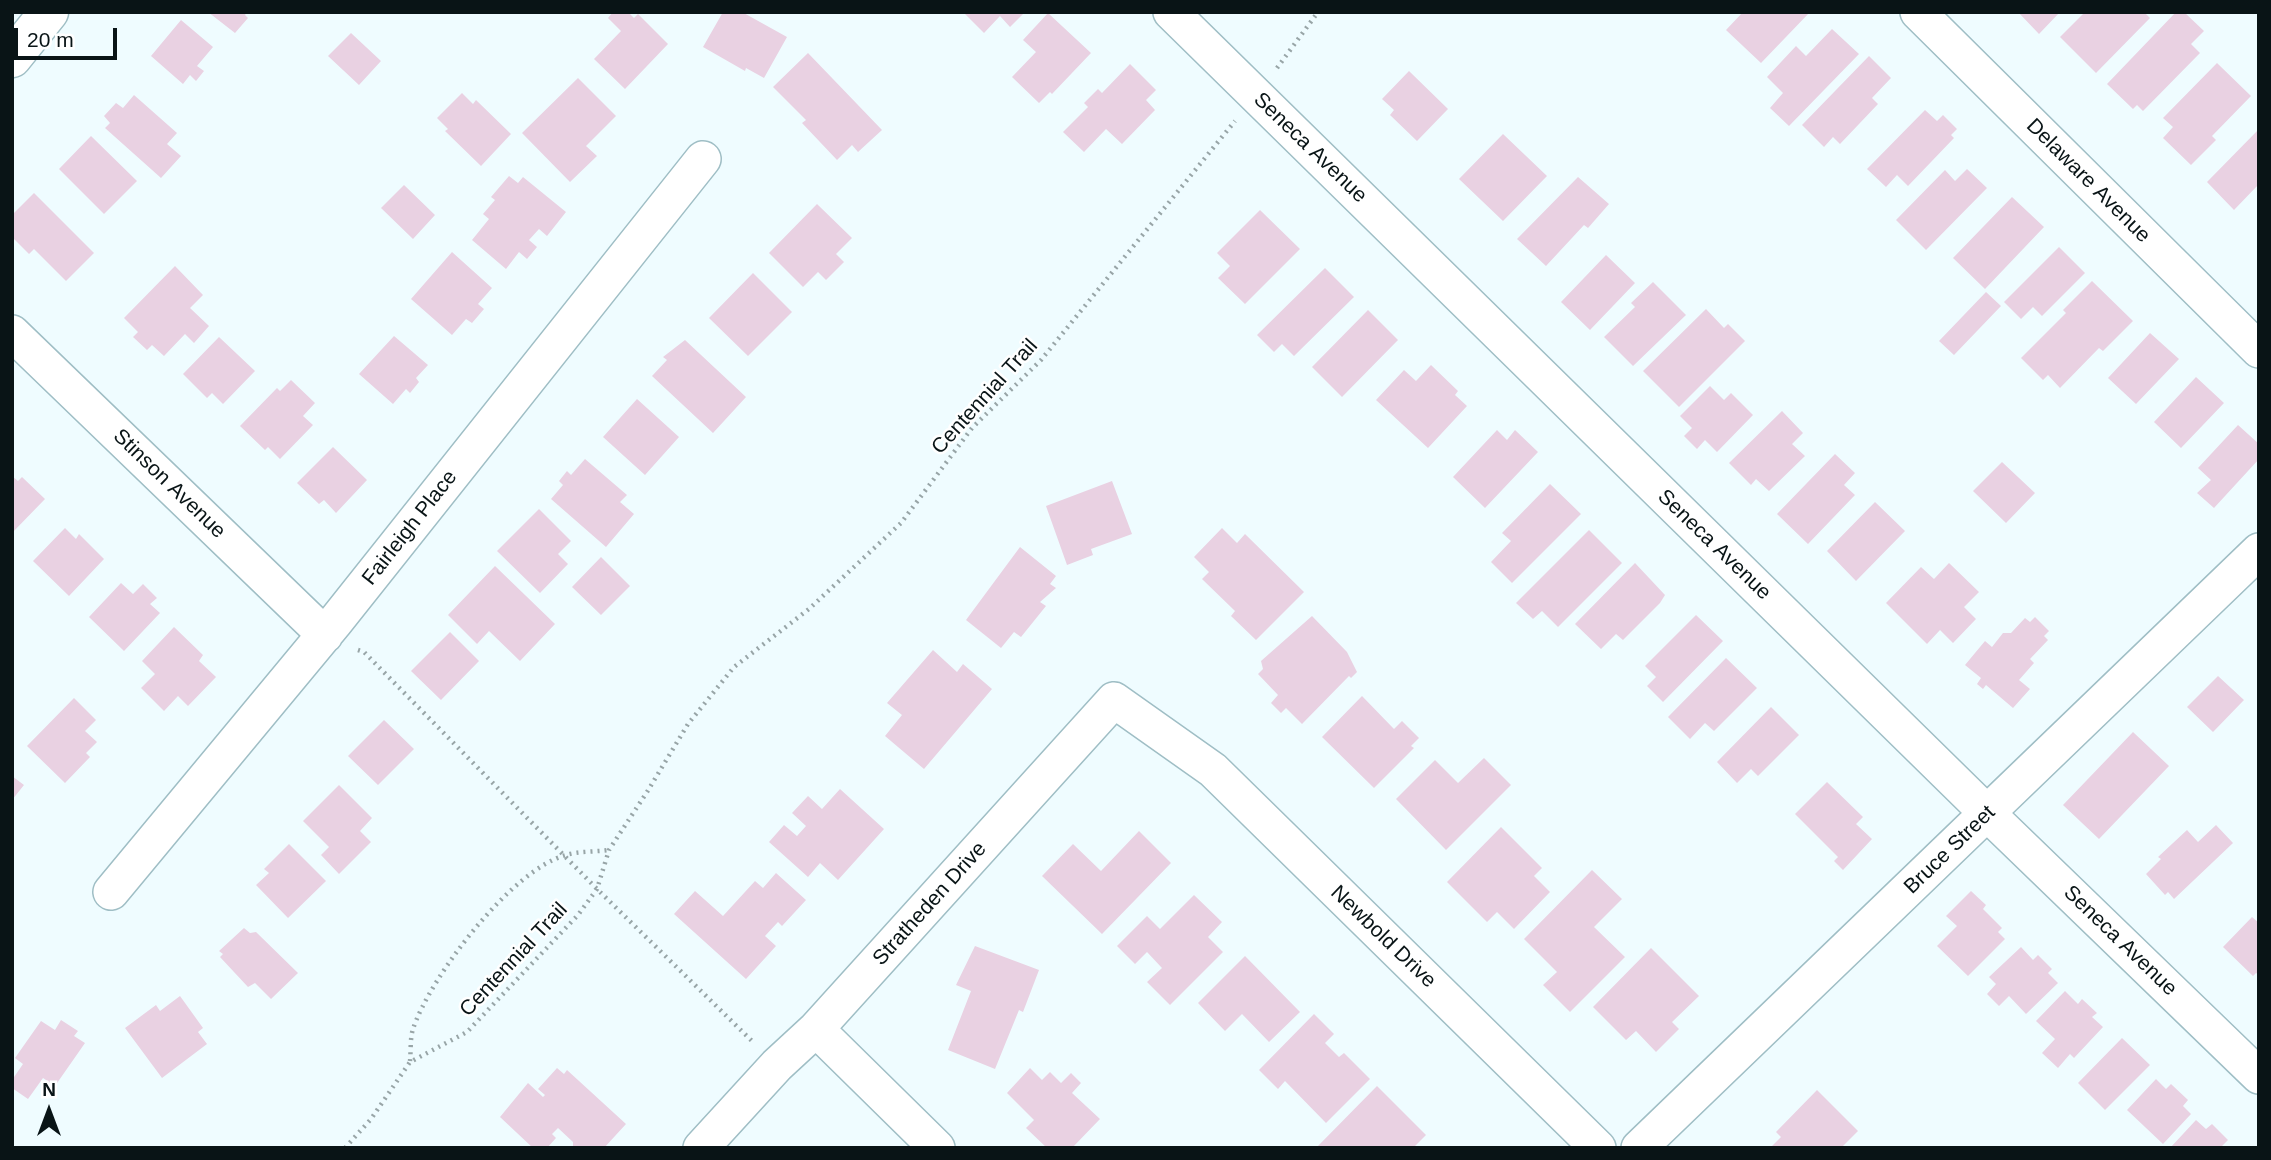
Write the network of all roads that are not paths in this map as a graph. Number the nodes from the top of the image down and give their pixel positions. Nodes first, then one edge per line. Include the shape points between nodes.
1 (49, 12) edge
2 (1171, 12) edge
3 (1918, 12) edge
4 (12, 58) edge
5 (703, 159) dead end
6 (12, 332) edge
7 (2259, 350) edge
8 (2259, 551) edge
9 (325, 635) junction
10 (1162, 733) joint
11 (1988, 814) junction
12 (111, 892) dead end
13 (817, 1029) junction
14 (2259, 1076) edge
15 (701, 1148) edge
16 (937, 1148) edge
17 (1598, 1148) edge
18 (1639, 1148) edge

1 - 4 main road
2 - 11 street, Seneca Avenue
3 - 7 street, Delaware Avenue
5 - 9 street, Fairleigh Place
6 - 9 street, Stinson Avenue
8 - 11 street, Bruce Street
9 - 12 street, Fairleigh Place
10 - 13 street, Stratheden Drive via 1114,700
10 - 17 street, Newbold Drive via 1213,770
11 - 14 street, Seneca Avenue
11 - 18 street, Bruce Street
13 - 15 street, Stratheden Drive via 777,1065
13 - 16 street

